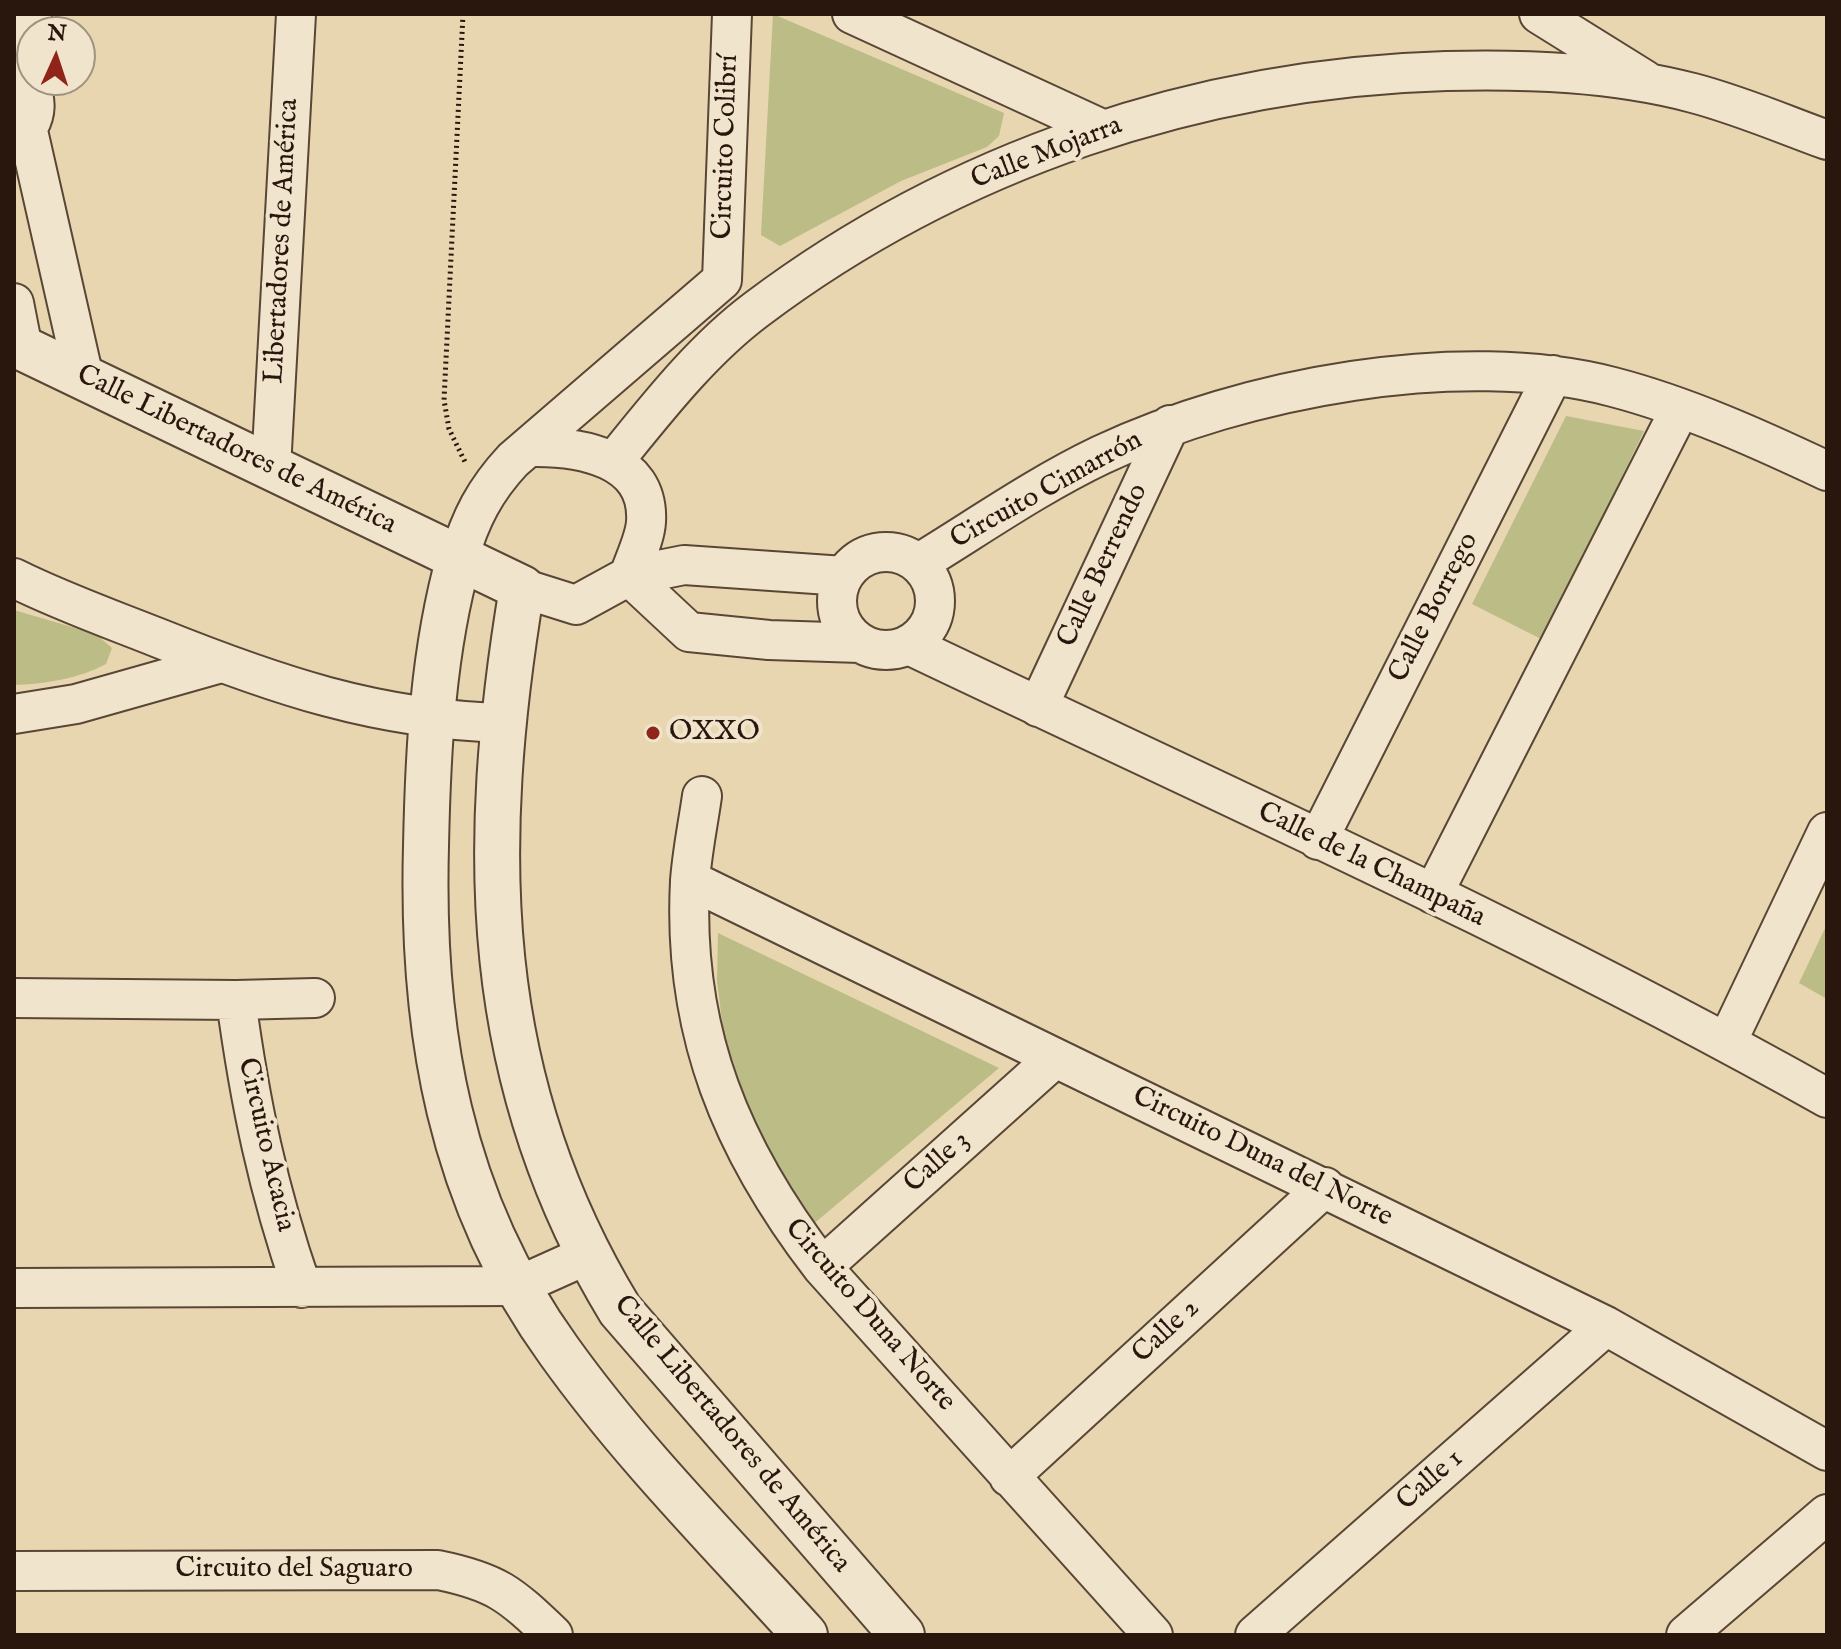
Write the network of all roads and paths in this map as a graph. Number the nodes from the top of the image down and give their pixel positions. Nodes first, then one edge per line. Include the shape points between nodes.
1 (296, 14) edge
2 (463, 14) edge
3 (732, 14) edge
4 (852, 14) edge
5 (1540, 14) edge
6 (1513, 69) junction
7 (1652, 85) junction
8 (31, 96) edge
9 (1102, 129) junction
10 (21, 137) edge
11 (1827, 140) edge
12 (722, 280) junction
13 (14, 303) edge
14 (754, 311) junction
15 (19, 347) edge
16 (1553, 375) junction
17 (84, 378) junction
18 (1680, 409) junction
19 (1170, 425) junction
20 (530, 447) junction
21 (614, 461) junction
22 (271, 468) junction
23 (1827, 471) edge
24 (485, 493) junction
25 (459, 558) junction
26 (919, 563) junction
27 (629, 576) junction
28 (844, 576) junction
29 (14, 578) edge
30 (522, 588) junction
31 (860, 643) junction
32 (909, 645) junction
33 (221, 663) junction
34 (1038, 707) junction
35 (14, 714) edge
36 (433, 719) junction
37 (505, 723) junction
38 (702, 796) dead end
39 (1827, 832) edge
40 (1318, 840) junction
41 (690, 880) junction
42 (1433, 894) junction
43 (14, 998) edge
44 (315, 998) dead end
45 (236, 1000) junction
46 (1727, 1042) junction
47 (1055, 1058) junction
48 (1827, 1098) edge
49 (1325, 1187) junction
50 (587, 1255) junction
51 (822, 1267) junction
52 (518, 1286) junction
53 (14, 1288) edge
54 (302, 1288) junction
55 (1606, 1326) junction
56 (1827, 1451) edge
57 (1009, 1477) junction
58 (1827, 1514) edge
59 (14, 1571) edge
60 (553, 1635) edge
61 (805, 1635) edge
62 (902, 1635) edge
63 (1153, 1635) edge
64 (1255, 1635) edge
65 (1686, 1635) edge

1 - 22 street, Libertadores de América
2 - 24 path via 444,400 460,455
3 - 12 street, Circuito Colibrí
4 - 9 street
5 - 6 street
5 - 7 street
6 - 7 street
6 - 9 street, Calle Mojarra via 1374,73 1237,93
7 - 11 street via 1694,93
8 - 10 street via 36,104
9 - 14 street, Calle Mojarra via 920,205
10 - 17 street
12 - 14 street
12 - 20 street
13 - 15 street
14 - 21 street, Calle Mojarra via 671,391
15 - 17 street, Calle Libertadores de América
16 - 18 street, Circuito Cimarrón via 1614,387
16 - 19 street, Circuito Cimarrón via 1426,373 1299,389
16 - 40 street, Calle Borrego
17 - 22 street, Calle Libertadores de América
18 - 23 street, Circuito Cimarrón
18 - 42 street
19 - 26 street, Circuito Cimarrón via 1098,456
19 - 34 street, Calle Berrendo
20 - 21 street via 587,451
20 - 24 street
21 - 27 street via 630,475 644,500 646,523
22 - 25 street, Calle Libertadores de América
24 - 25 street via 469,522
25 - 30 street, Calle Libertadores de América
25 - 36 street via 442,630
26 - 28 street via 880,552 854,562
26 - 32 street via 932,583 936,607 922,636
27 - 28 street via 684,565
27 - 30 street via 576,605
27 - 31 street via 689,632
28 - 31 street via 837,611 845,629
29 - 33 street
30 - 37 street, Calle Libertadores de América
31 - 32 street via 884,651
32 - 34 street, Calle de la Champaña
33 - 35 street via 76,704
33 - 36 street via 290,689
34 - 40 street, Calle de la Champaña
36 - 37 street
36 - 52 street via 424,909 426,987 438,1067 472,1186
37 - 50 street, Calle Libertadores de América via 498,909 503,985 530,1112
38 - 41 street, Circuito Duna Norte
39 - 46 street
40 - 42 street, Calle de la Champaña
41 - 47 street, Circuito Duna del Norte
41 - 51 street, Circuito Duna Norte via 695,992 718,1087 779,1212
42 - 46 street, Calle de la Champaña
43 - 45 street
44 - 45 street
45 - 54 street, Circuito Acacia via 250,1106 275,1209
46 - 48 street, Calle de la Champaña
47 - 49 street, Circuito Duna del Norte
47 - 51 street, Calle 3
49 - 55 street, Circuito Duna del Norte
49 - 57 street, Calle 2
50 - 52 street
50 - 62 street, Calle Libertadores de América via 620,1310 662,1361
51 - 57 street, Circuito Duna Norte
52 - 54 street
52 - 61 street via 616,1427
53 - 54 street
55 - 56 street, Circuito Duna del Norte
55 - 64 street, Calle 1
57 - 63 street, Circuito Duna Norte
58 - 65 street
59 - 60 street, Circuito del Saguaro via 438,1570 509,1592

